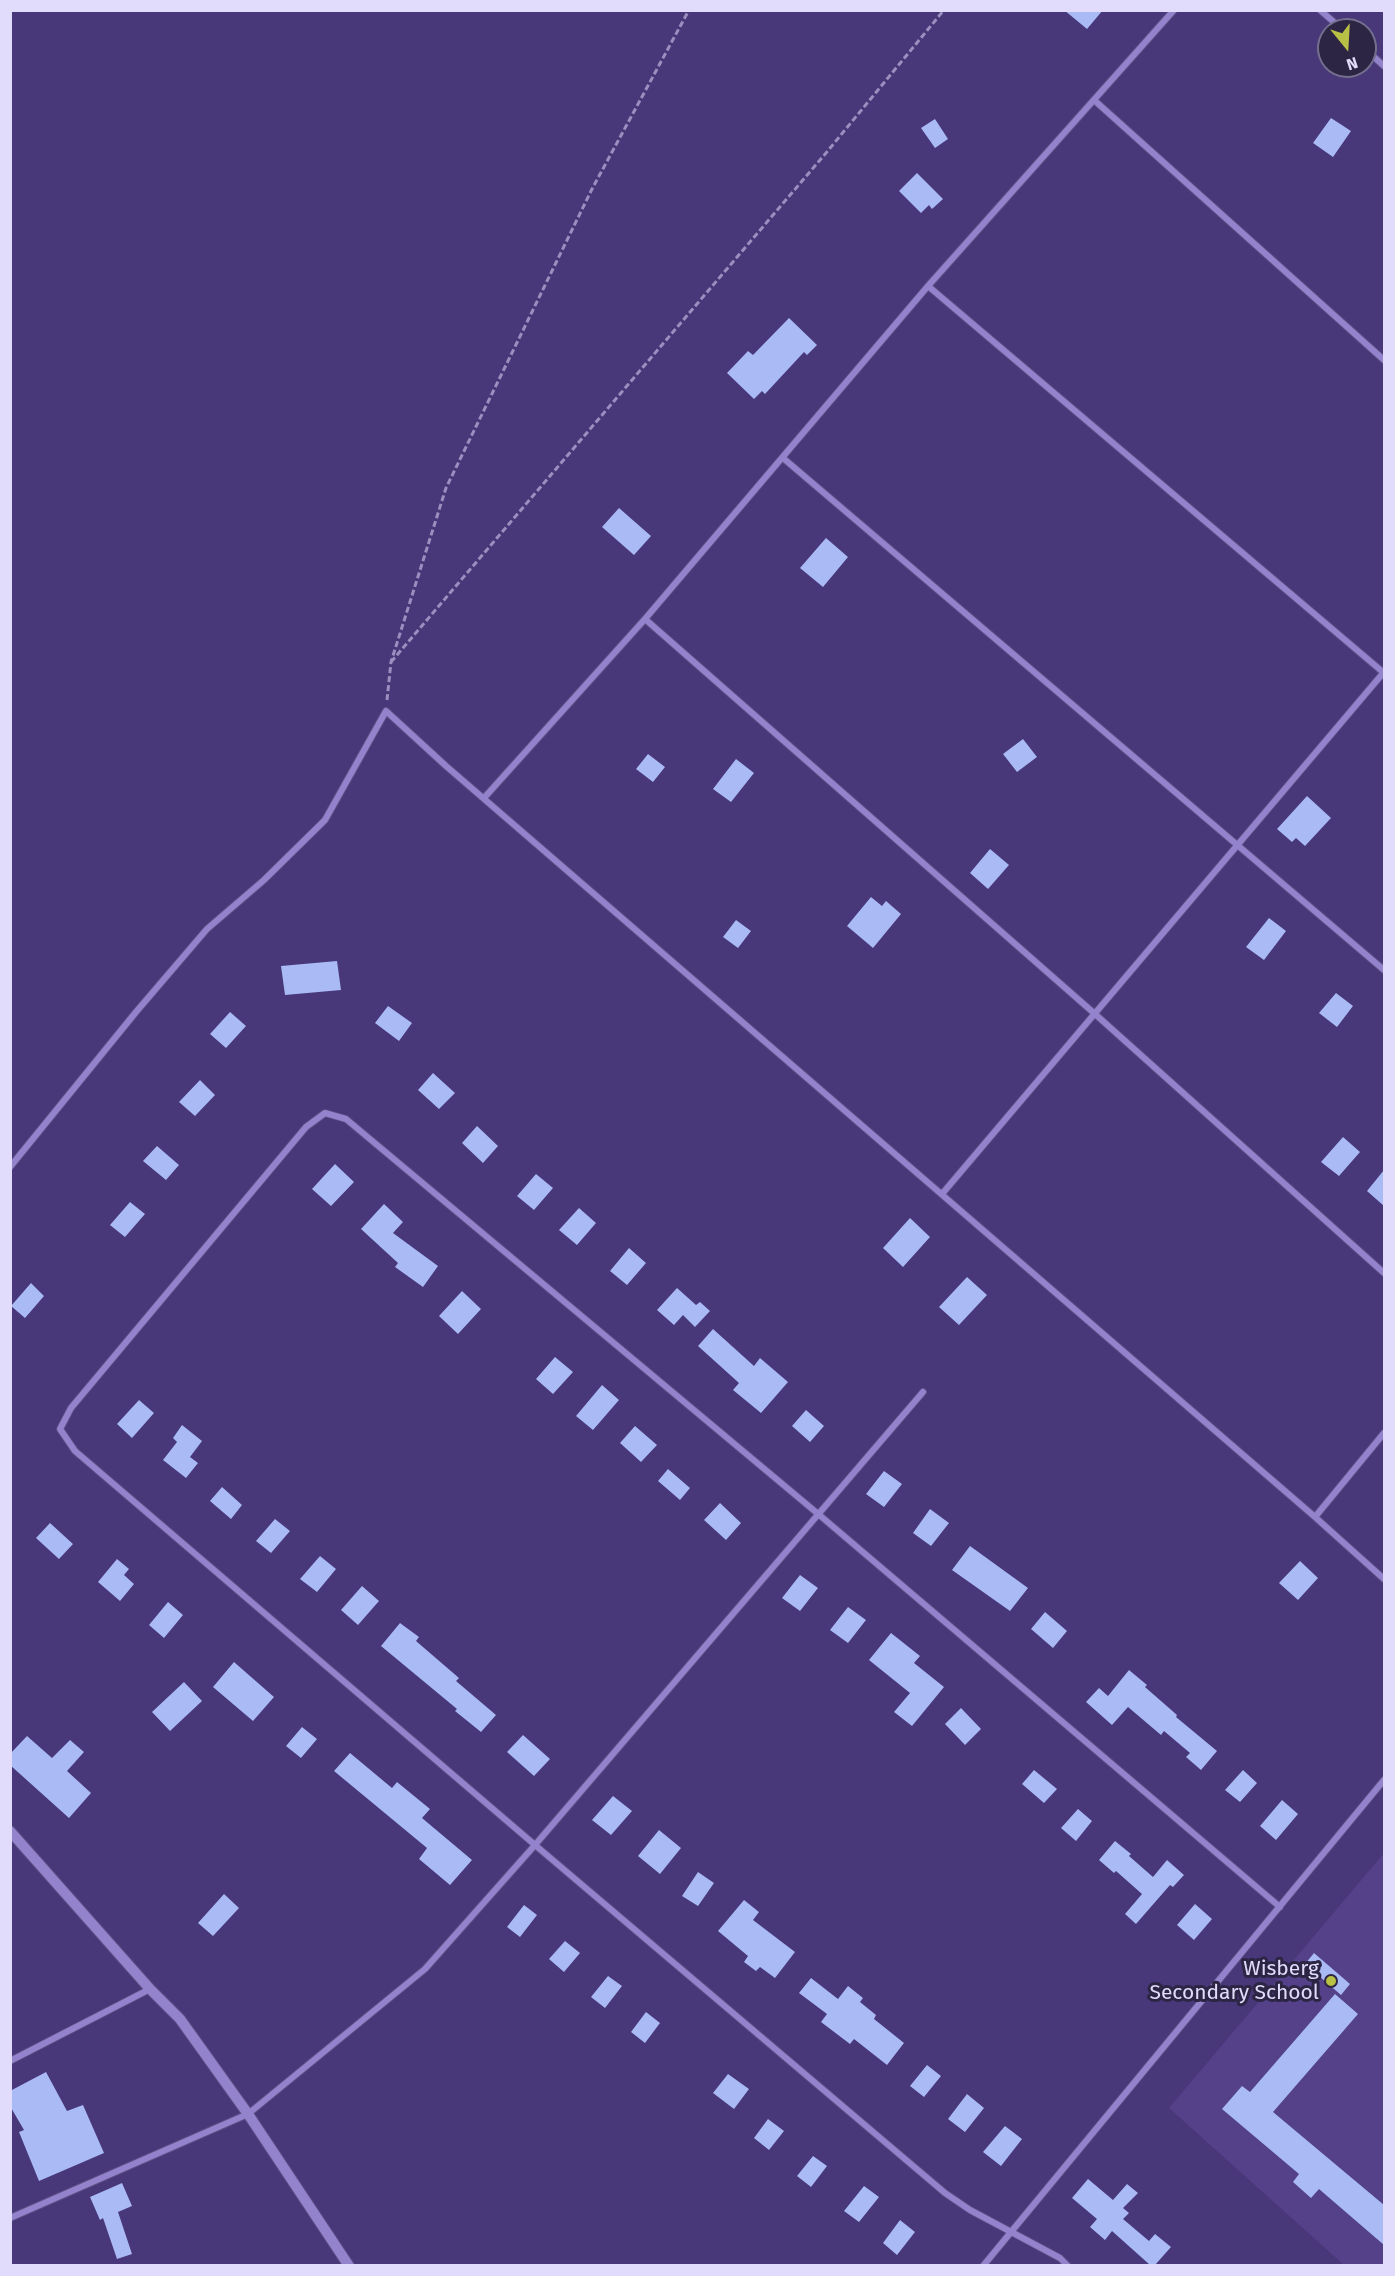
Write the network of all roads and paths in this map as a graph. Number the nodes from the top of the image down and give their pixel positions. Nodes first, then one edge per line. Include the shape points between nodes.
1 (689, 10) edge
2 (944, 10) edge
3 (1174, 10) edge
4 (1094, 100) junction
5 (928, 286) junction
6 (1384, 360) edge
7 (783, 458) junction
8 (645, 619) junction
9 (391, 662) junction
10 (1384, 672) edge
11 (386, 711) junction
12 (484, 798) junction
13 (1240, 845) junction
14 (1384, 970) edge
15 (1095, 1014) junction
16 (10, 1167) edge
17 (942, 1194) junction
18 (1384, 1273) edge
19 (923, 1392) dead end
20 (1384, 1433) edge
21 (817, 1513) junction
22 (1315, 1517) junction
23 (1384, 1579) edge
24 (1384, 1780) edge
25 (10, 1831) edge
26 (534, 1845) junction
27 (1280, 1907) junction
28 (150, 1989) junction
29 (10, 2061) edge
30 (248, 2114) junction
31 (10, 2218) edge
32 (1013, 2232) junction
33 (349, 2265) edge
34 (983, 2265) edge
35 (1068, 2265) edge

1 - 9 path via 592,189 446,488
2 - 9 path
3 - 4 street
4 - 5 street
4 - 6 street
5 - 7 street
5 - 10 street
7 - 8 street
7 - 13 street
8 - 12 street
8 - 15 street
9 - 11 path
10 - 13 street
11 - 12 street
11 - 16 street via 325,820 207,929
12 - 17 street
13 - 14 street
13 - 15 street
15 - 17 street
15 - 18 street
17 - 22 street
19 - 21 street
20 - 22 street
21 - 26 street
21 - 26 street via 346,1119 325,1113 306,1127 71,1408 60,1429 75,1450
21 - 27 street
22 - 23 street
24 - 27 street
25 - 28 street
26 - 30 street via 425,1969
26 - 32 street via 945,2193
27 - 32 street
28 - 29 street
28 - 30 street via 180,2019
30 - 31 street
30 - 33 street
32 - 34 street
32 - 35 street

